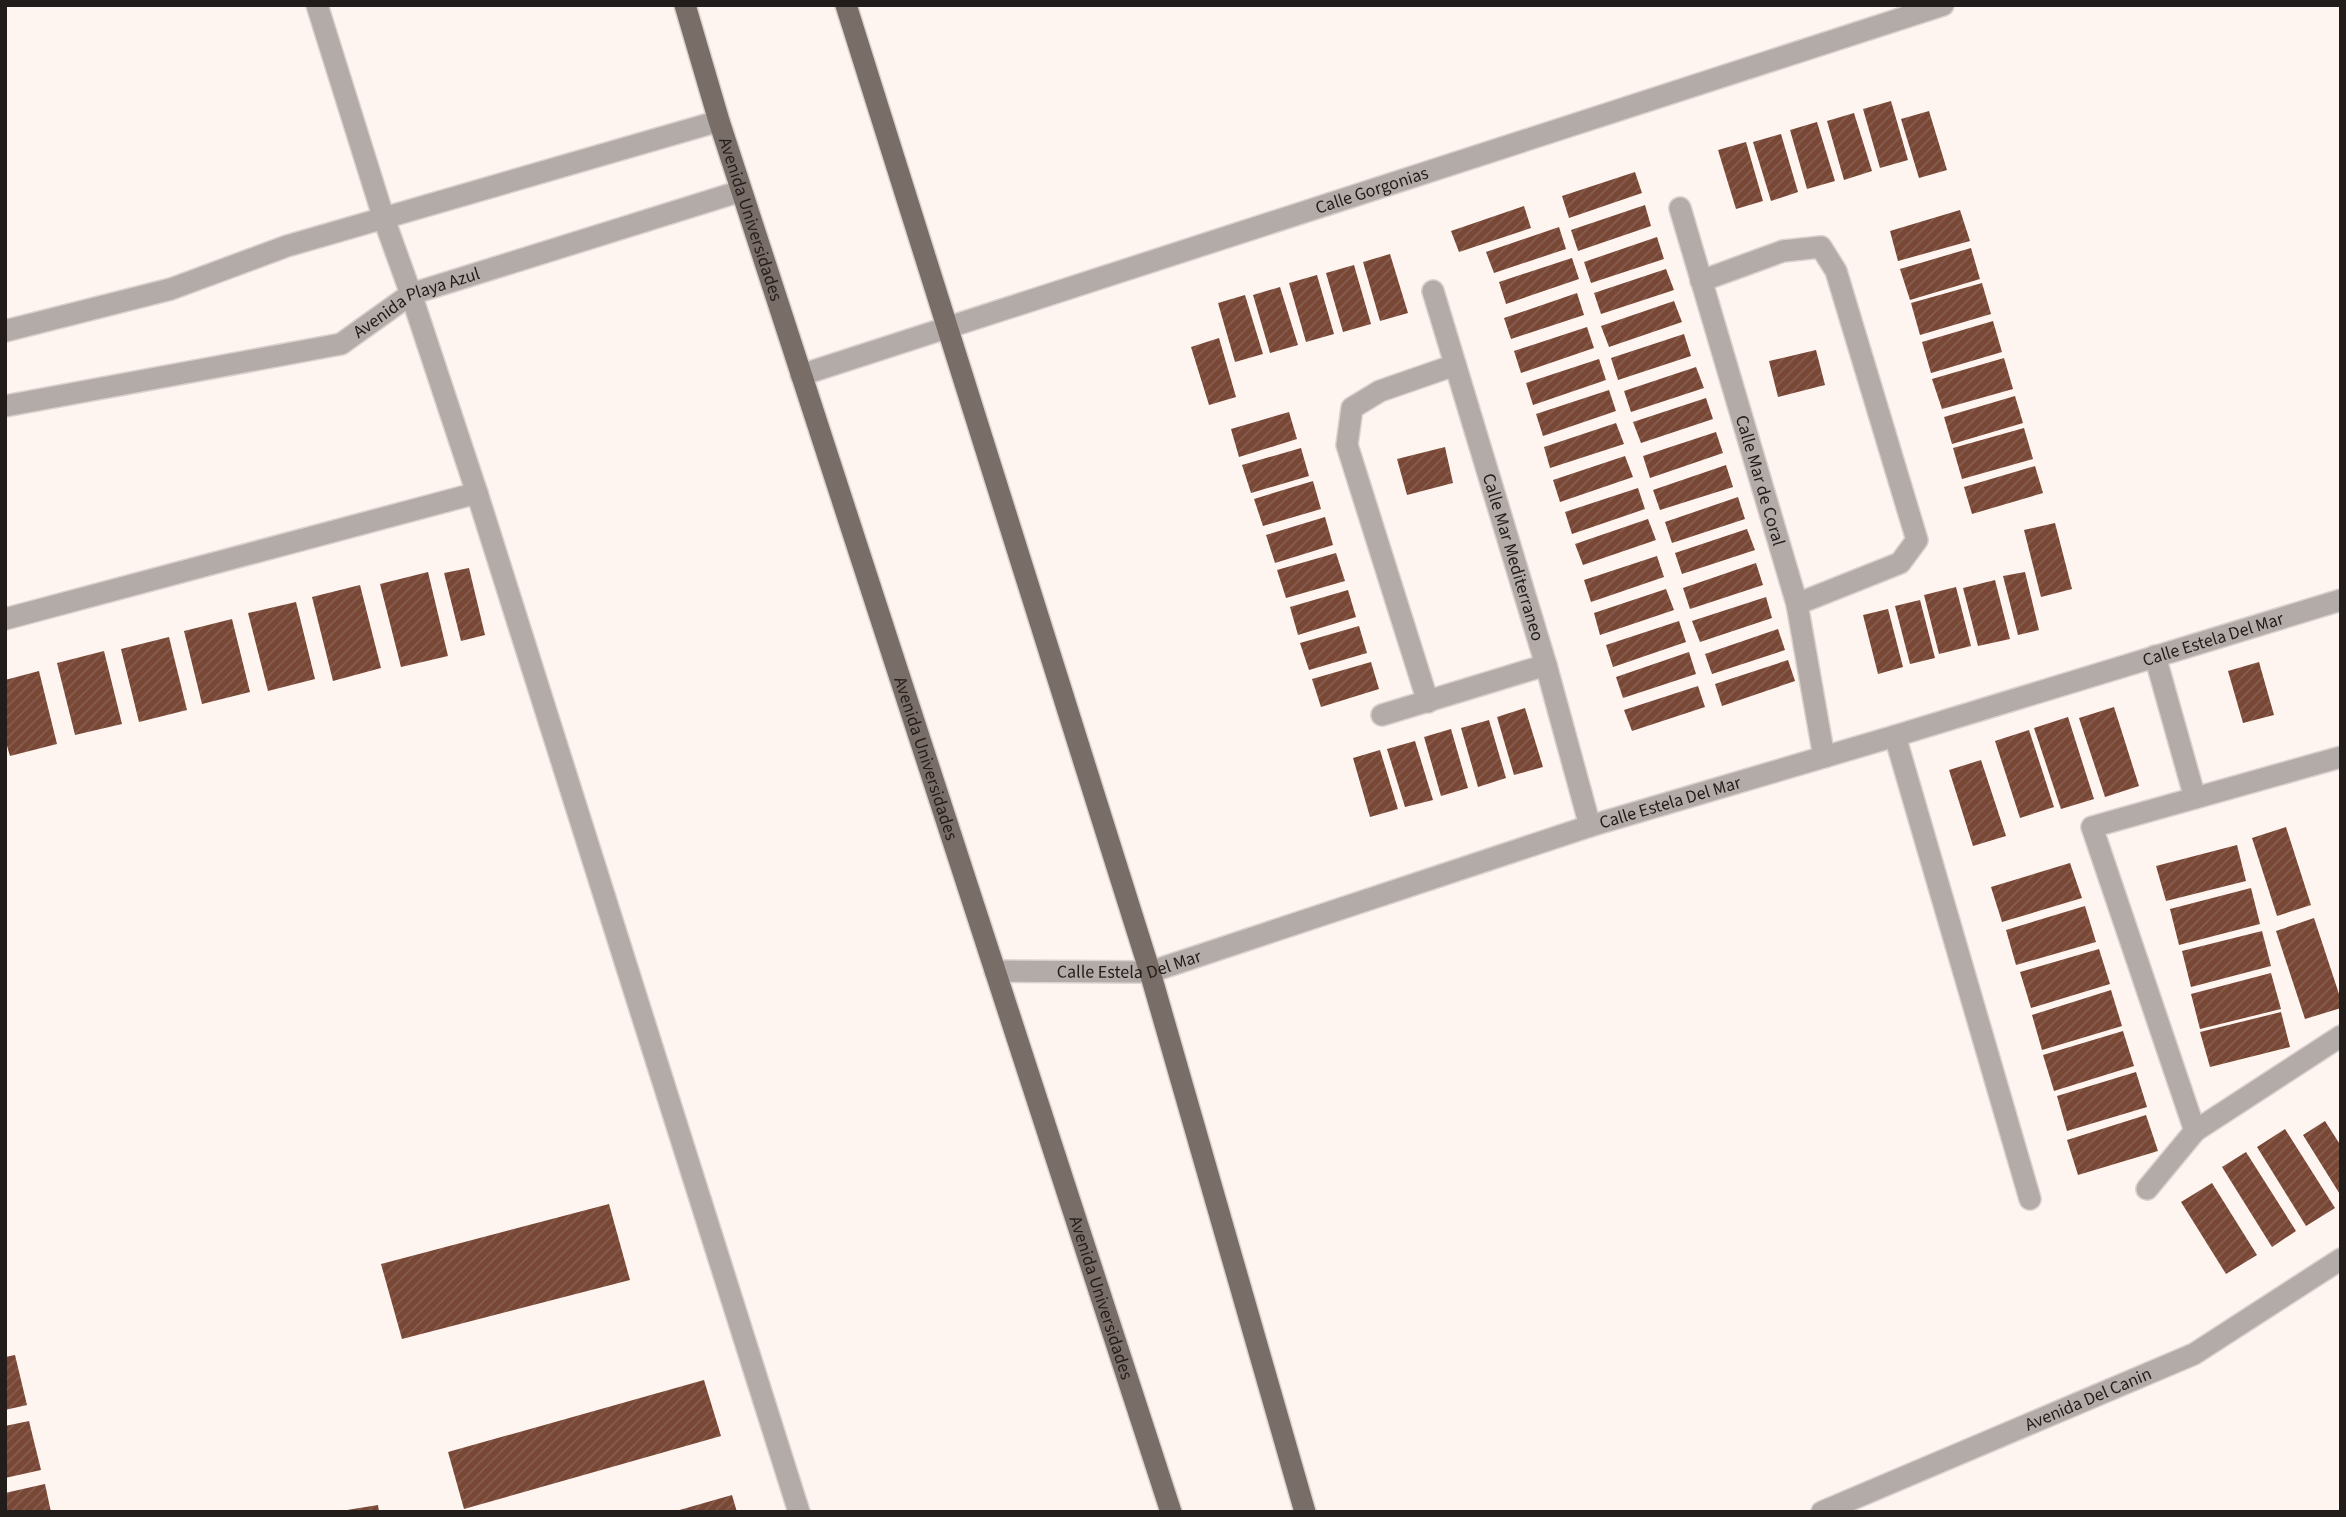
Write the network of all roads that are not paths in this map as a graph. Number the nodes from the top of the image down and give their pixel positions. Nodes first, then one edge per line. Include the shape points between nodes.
1 (317, 5) edge
2 (685, 5) edge
3 (846, 5) edge
4 (1943, 5) edge
5 (719, 121) junction
6 (741, 191) junction
7 (1680, 208) dead end
8 (384, 219) junction
9 (1701, 281) junction
10 (1433, 291) dead end
11 (411, 294) junction
12 (946, 328) junction
13 (5, 331) edge
14 (1455, 365) junction
15 (801, 375) junction
16 (5, 406) edge
17 (477, 493) junction
18 (2341, 600) edge
19 (1797, 604) junction
20 (5, 619) edge
21 (2155, 656) junction
22 (1546, 665) junction
23 (1427, 702) junction
24 (1382, 715) dead end
25 (1895, 736) junction
26 (1824, 757) junction
27 (2341, 757) edge
28 (2195, 798) junction
29 (1590, 825) junction
30 (995, 971) junction
31 (1150, 972) junction
32 (2341, 1036) edge
33 (2195, 1131) junction
34 (2147, 1189) dead end
35 (2030, 1199) dead end
36 (2341, 1259) edge
37 (799, 1512) edge
38 (1171, 1512) edge
39 (1305, 1512) edge
40 (1822, 1512) edge

1 - 8 street
2 - 5 main road, Avenida Universidades
3 - 12 main road
4 - 12 street, Calle Gorgonias
5 - 6 main road, Avenida Universidades
5 - 8 street
6 - 11 street, Avenida Playa Azul
6 - 15 main road, Avenida Universidades
7 - 9 street, Calle Mar de Coral
8 - 11 street
8 - 13 street via 287,246 171,289
9 - 19 street, Calle Mar de Coral
9 - 19 street via 1783,251 1821,247 1836,271 1903,489 1917,540 1900,563
10 - 14 street, Calle Mar Mediterraneo
11 - 16 street, Avenida Playa Azul via 341,344
11 - 17 street
12 - 15 street, Calle Gorgonias
12 - 31 main road
14 - 22 street, Calle Mar Mediterraneo
14 - 23 street via 1380,391 1352,408 1347,445
15 - 30 main road, Avenida Universidades
17 - 20 street
17 - 37 street
18 - 21 street, Calle Estela Del Mar
19 - 26 street, Calle Mar de Coral
21 - 25 street, Calle Estela Del Mar
21 - 28 street
22 - 23 street
22 - 29 street, Calle Mar Mediterraneo
23 - 24 street
25 - 26 street, Calle Estela Del Mar
25 - 35 street
26 - 29 street, Calle Estela Del Mar
27 - 28 street
28 - 33 street via 2092,827
29 - 31 street, Calle Estela Del Mar
30 - 31 street, Calle Estela Del Mar
30 - 38 main road, Avenida Universidades
31 - 39 main road
32 - 33 street
33 - 34 street
36 - 40 street, Avenida Del Canin via 2194,1354

